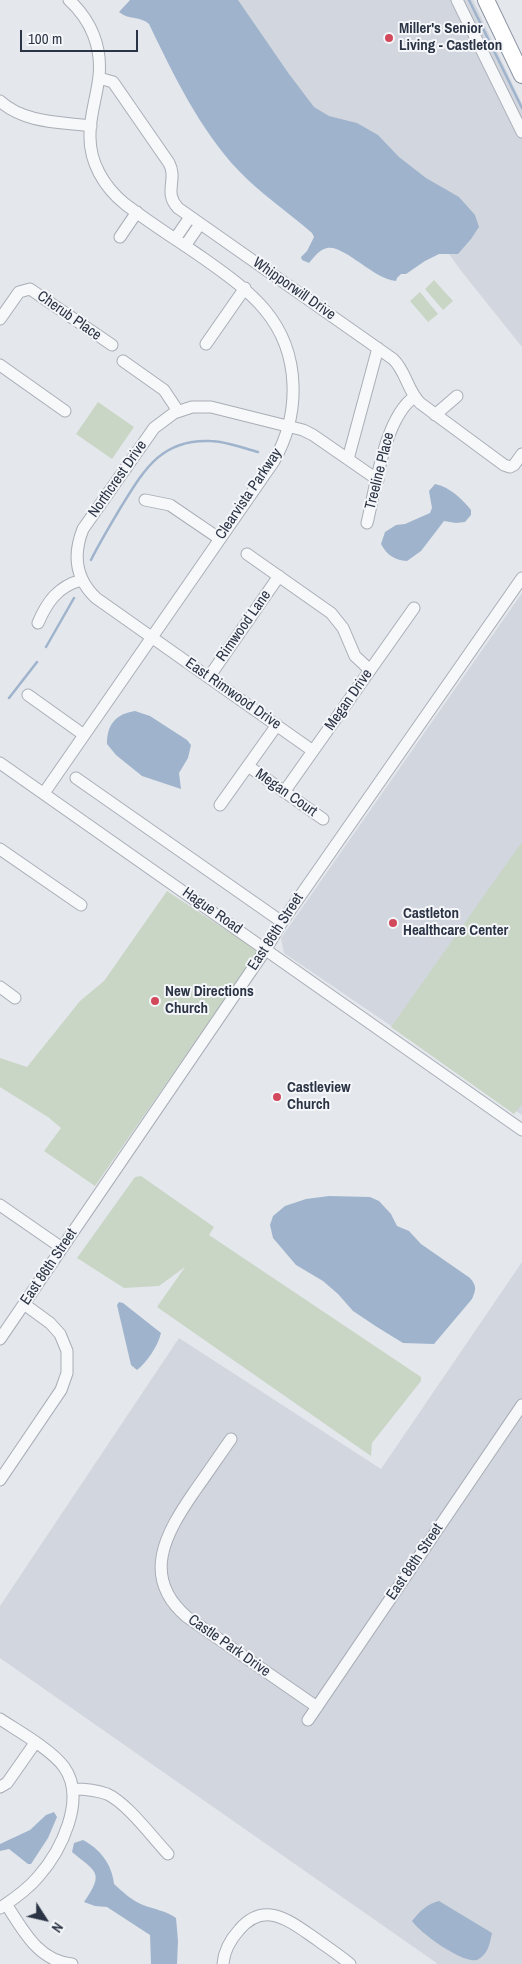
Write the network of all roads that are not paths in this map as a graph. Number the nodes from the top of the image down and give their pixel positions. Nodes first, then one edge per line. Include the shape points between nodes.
1 (69, 0) edge
2 (456, 0) edge
3 (486, 0) edge
4 (522, 75) edge
5 (99, 78) junction
6 (0, 101) edge
7 (91, 126) junction
8 (522, 132) edge
9 (137, 212) junction
10 (195, 220) junction
11 (120, 237) dead end
12 (175, 239) junction
13 (185, 246) junction
14 (245, 288) junction
15 (0, 319) edge
16 (206, 344) dead end
17 (112, 345) dead end
18 (378, 348) junction
19 (123, 360) dead end
20 (0, 366) edge
21 (457, 396) dead end
22 (414, 397) junction
23 (65, 411) dead end
24 (178, 411) junction
25 (435, 414) junction
26 (288, 426) junction
27 (522, 454) edge
28 (348, 459) junction
29 (378, 480) junction
30 (145, 500) dead end
31 (367, 523) dead end
32 (220, 539) junction
33 (247, 554) dead end
34 (279, 576) junction
35 (522, 578) edge
36 (82, 580) junction
37 (414, 608) dead end
38 (38, 623) dead end
39 (152, 636) junction
40 (370, 670) junction
41 (209, 677) junction
42 (28, 695) dead end
43 (277, 725) junction
44 (84, 735) junction
45 (313, 751) junction
46 (0, 763) edge
47 (248, 766) junction
48 (76, 778) dead end
49 (284, 792) junction
50 (44, 793) junction
51 (220, 806) dead end
52 (323, 819) dead end
53 (0, 850) edge
54 (81, 904) dead end
55 (282, 922) junction
56 (266, 949) junction
57 (0, 987) edge
58 (15, 998) dead end
59 (522, 1130) edge
60 (0, 1205) edge
61 (62, 1248) junction
62 (24, 1304) junction
63 (0, 1339) edge
64 (522, 1405) edge
65 (231, 1438) dead end
66 (0, 1480) edge
67 (316, 1708) junction
68 (0, 1719) edge
69 (308, 1720) dead end
70 (35, 1743) junction
71 (71, 1783) junction
72 (0, 1787) edge
73 (168, 1854) dead end
74 (3, 1906) edge
75 (72, 1964) edge
76 (223, 1964) edge
77 (350, 1964) edge

1 - 5 street, Clearvista Parkway via 87,21 95,38
2 - 8 street
3 - 4 highway
5 - 7 street, Clearvista Parkway
5 - 10 street, Whipporwill Drive via 114,82 169,163 173,174 171,197 178,208
6 - 7 street via 28,117
7 - 9 street, Clearvista Parkway via 92,152 100,176 116,197
9 - 11 street
9 - 12 street, Clearvista Parkway
10 - 12 street
10 - 13 street
10 - 18 street, Whipporwill Drive
12 - 13 street, Clearvista Parkway
13 - 14 street, Clearvista Parkway
14 - 16 street
14 - 26 street, Clearvista Parkway via 269,315 287,351 293,379
15 - 17 street, Cherub Place via 19,292 25,289 34,291
18 - 22 street, Whipporwill Drive via 401,368
18 - 28 street
19 - 24 street via 164,390
20 - 23 street
21 - 25 street
22 - 25 street, Whipporwill Drive
22 - 29 street, Treeline Place via 393,423
24 - 26 street, Northcrest Drive via 192,407 211,408
24 - 36 street, Northcrest Drive via 154,428 83,529 76,561
25 - 27 street, Whipporwill Drive via 507,467 514,465
26 - 28 street, Northcrest Drive via 310,433
26 - 32 street, Clearvista Parkway via 276,458
28 - 29 street, Northcrest Drive
29 - 31 street, Treeline Place
30 - 32 street via 170,505
32 - 39 street, Clearvista Parkway
33 - 34 street
34 - 40 street via 334,615 355,656
34 - 41 street, Rimwood Lane
35 - 55 street, East 86th Street
36 - 38 street via 58,591 50,599
36 - 39 street, Northcrest Drive via 96,598
37 - 40 street, Megan Drive
39 - 41 street, East Rimwood Drive
39 - 44 street, Clearvista Parkway
40 - 45 street, Megan Drive
41 - 43 street, East Rimwood Drive
42 - 44 street
43 - 45 street, East Rimwood Drive
43 - 47 street
44 - 50 street, Clearvista Parkway
45 - 49 street, Megan Drive
46 - 50 street, Hague Road
47 - 49 street, Megan Court
47 - 51 street
48 - 55 street, Hague Road
49 - 52 street, Megan Court
50 - 56 street, Hague Road
53 - 54 street
55 - 56 street, East 86th Street
56 - 59 street, Hague Road
56 - 61 street, East 86th Street
57 - 58 street
60 - 61 street
61 - 62 street, East 86th Street
62 - 63 street, East 86th Street
62 - 66 street via 50,1322 60,1334 67,1351 67,1373 61,1390
64 - 67 street, East 88th Street
65 - 67 street, Castle Park Drive via 167,1536 160,1562 164,1584 172,1600 187,1617
67 - 69 street, East 88th Street
68 - 70 street
70 - 71 street via 57,1759
70 - 72 street via 8,1782
71 - 73 street via 117,1800
71 - 74 street via 74,1804 56,1853 39,1877
74 - 75 street via 37,1949 52,1959
76 - 77 street via 228,1946 244,1925 253,1918 269,1914 281,1916

